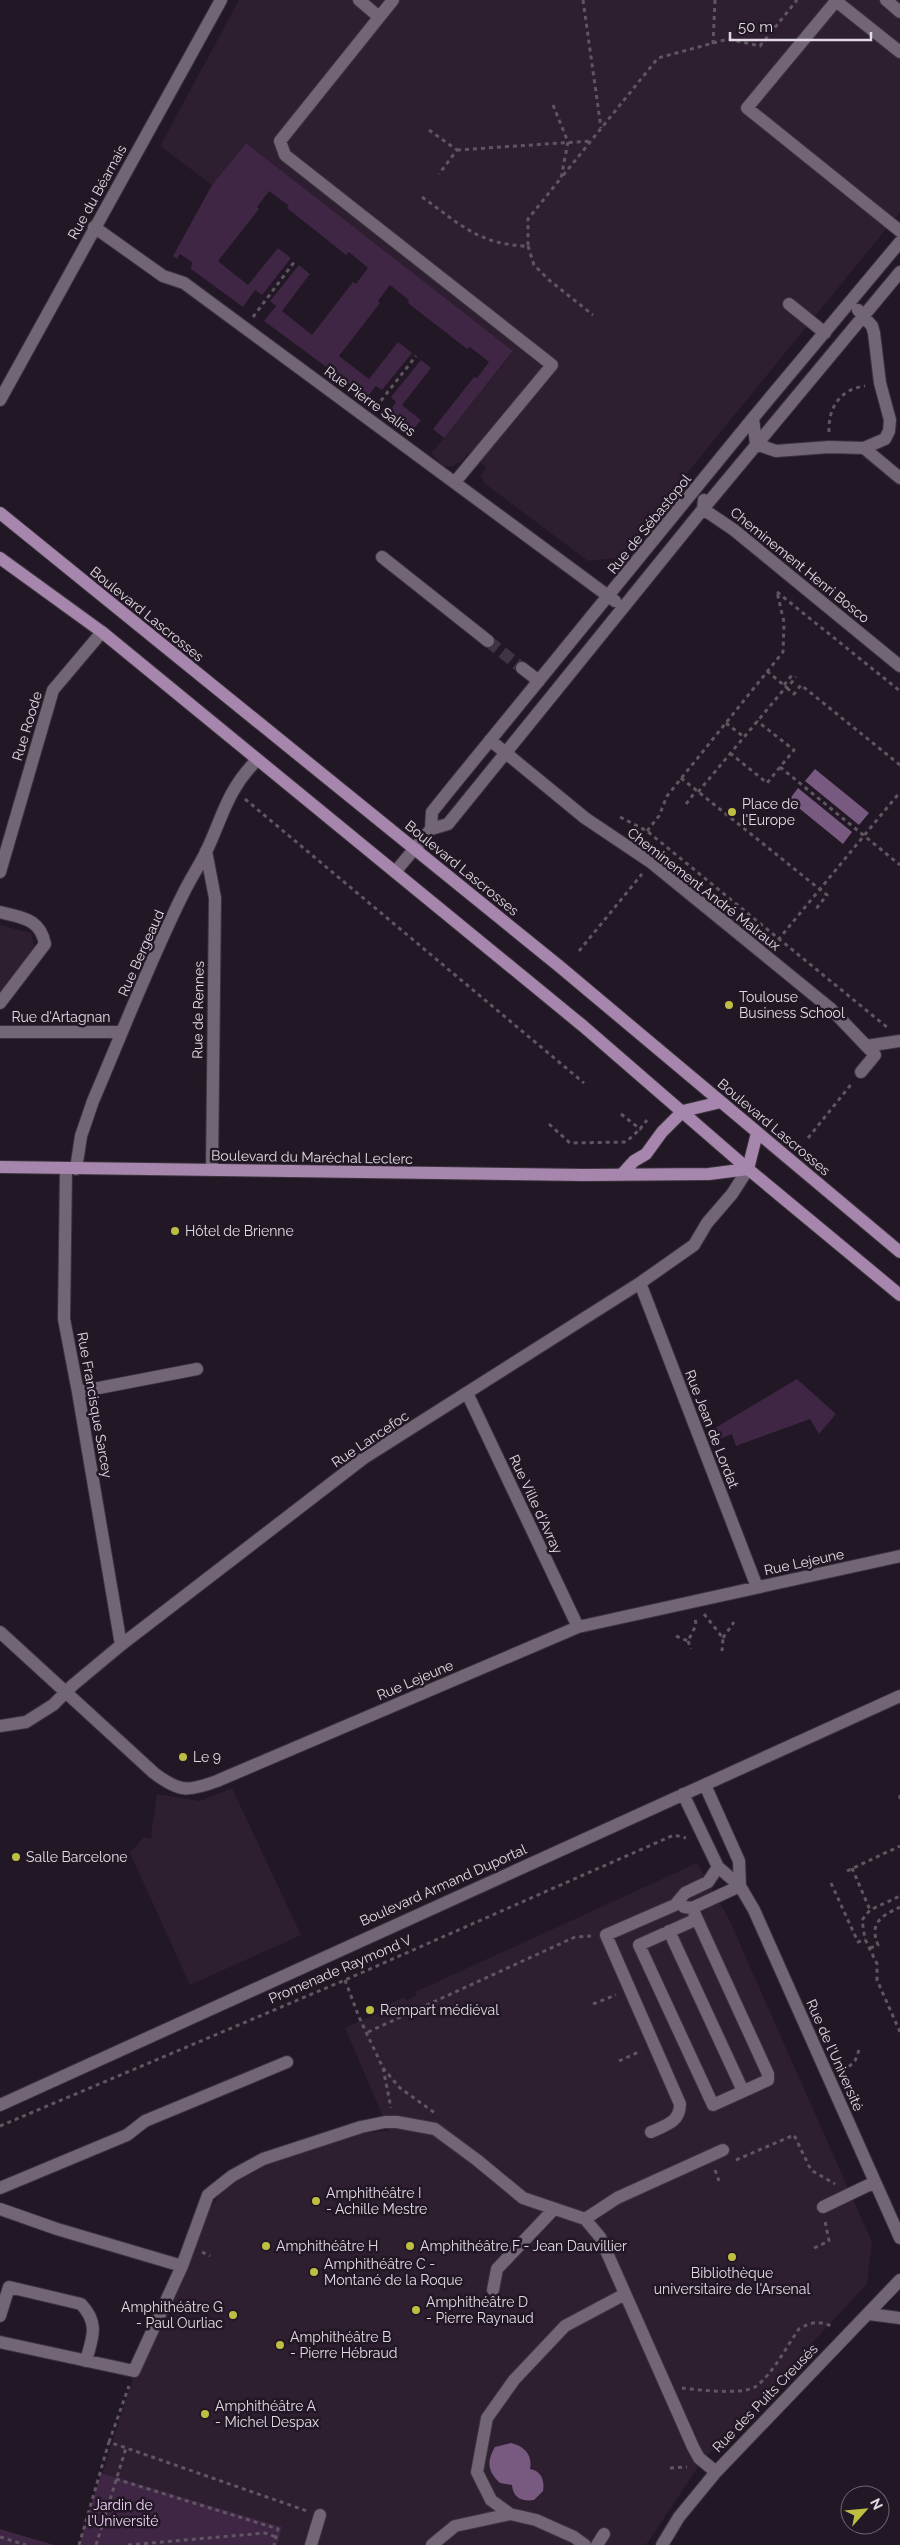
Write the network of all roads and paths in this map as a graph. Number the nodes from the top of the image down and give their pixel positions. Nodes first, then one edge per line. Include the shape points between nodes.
1 (221, 0) edge
2 (359, 0) edge
3 (393, 0) edge
4 (583, 0) edge
5 (715, 0) edge
6 (797, 0) edge
7 (886, 0) edge
8 (900, 12) edge
9 (380, 17) junction
10 (712, 44) junction
11 (900, 52) edge
12 (553, 105) dead end
13 (601, 128) junction
14 (429, 130) dead end
15 (591, 141) junction
16 (568, 142) junction
17 (457, 150) junction
18 (439, 174) dead end
19 (561, 178) junction
20 (422, 197) dead end
21 (94, 227) junction
22 (900, 231) edge
23 (900, 242) edge
24 (528, 246) junction
25 (295, 261) dead end
26 (900, 272) edge
27 (851, 303) junction
28 (789, 304) dead end
29 (593, 315) dead end
30 (864, 315) junction
31 (244, 328) junction
32 (825, 333) junction
33 (416, 356) dead end
34 (880, 383) junction
35 (0, 400) edge
36 (368, 418) junction
37 (753, 418) junction
38 (895, 424) edge
39 (756, 444) junction
40 (829, 447) junction
41 (864, 448) junction
42 (705, 478) junction
43 (900, 478) edge
44 (455, 482) junction
45 (703, 509) junction
46 (0, 513) edge
47 (382, 557) dead end
48 (0, 558) edge
49 (609, 596) junction
50 (623, 607) junction
51 (102, 632) junction
52 (488, 641) tunnel mouth
53 (900, 666) edge
54 (522, 668) tunnel mouth
55 (767, 671) junction
56 (794, 676) dead end
57 (539, 681) junction
58 (785, 687) junction
59 (900, 691) edge
60 (757, 720) junction
61 (726, 723) junction
62 (744, 737) junction
63 (490, 740) junction
64 (505, 752) junction
65 (730, 753) junction
66 (257, 760) junction
67 (900, 765) edge
68 (780, 767) junction
69 (682, 778) junction
70 (697, 791) junction
71 (900, 792) edge
72 (244, 799) dead end
73 (686, 804) dead end
74 (620, 817) dead end
75 (431, 829) junction
76 (647, 831) junction
77 (864, 835) junction
78 (415, 848) junction
79 (206, 851) junction
80 (652, 863) junction
81 (900, 865) edge
82 (0, 872) edge
83 (395, 872) junction
84 (820, 889) junction
85 (815, 910) dead end
86 (0, 912) edge
87 (779, 939) junction
88 (579, 951) dead end
89 (765, 955) junction
90 (0, 1003) edge
91 (0, 1032) edge
92 (122, 1032) junction
93 (896, 1036) edge
94 (866, 1046) junction
95 (861, 1072) joint
96 (584, 1082) dead end
97 (721, 1102) junction
98 (682, 1112) junction
99 (621, 1114) dead end
100 (647, 1120) dead end
101 (549, 1124) dead end
102 (640, 1129) junction
103 (757, 1133) junction
104 (808, 1138) dead end
105 (0, 1167) edge
106 (71, 1169) junction
107 (748, 1169) junction
108 (212, 1170) junction
109 (623, 1173) junction
110 (900, 1252) edge
111 (640, 1283) junction
112 (900, 1295) edge
113 (197, 1369) dead end
114 (78, 1392) junction
115 (467, 1394) junction
116 (900, 1556) edge
117 (757, 1587) junction
118 (695, 1601) junction
119 (734, 1622) dead end
120 (578, 1627) junction
121 (0, 1632) edge
122 (676, 1636) dead end
123 (723, 1638) junction
124 (688, 1641) junction
125 (121, 1645) junction
126 (691, 1649) dead end
127 (722, 1651) dead end
128 (66, 1692) junction
129 (900, 1696) edge
130 (0, 1726) edge
131 (705, 1785) junction
132 (683, 1794) junction
133 (900, 1795) edge
134 (900, 1801) edge
135 (688, 1837) dead end
136 (900, 1846) edge
137 (718, 1867) junction
138 (852, 1868) junction
139 (847, 1871) dead end
140 (831, 1884) dead end
141 (740, 1886) junction
142 (900, 1896) edge
143 (674, 1905) junction
144 (900, 1907) edge
145 (870, 1910) junction
146 (694, 1914) junction
147 (669, 1931) junction
148 (606, 1936) junction
149 (865, 1939) junction
150 (870, 1948) junction
151 (346, 1980) junction
152 (604, 2000) dead end
153 (593, 2004) dead end
154 (368, 2032) junction
155 (900, 2032) edge
156 (859, 2050) dead end
157 (629, 2057) dead end
158 (619, 2061) dead end
159 (287, 2062) dead end
160 (842, 2072) dead end
161 (743, 2091) junction
162 (389, 2103) dead end
163 (0, 2105) edge
164 (0, 2126) edge
165 (651, 2132) dead end
166 (723, 2150) joint
167 (875, 2182) junction
168 (840, 2185) dead end
169 (0, 2188) edge
170 (823, 2207) dead end
171 (0, 2209) edge
172 (554, 2209) junction
173 (585, 2219) junction
174 (900, 2238) edge
175 (182, 2266) junction
176 (900, 2280) edge
177 (493, 2290) dead end
178 (625, 2294) junction
179 (869, 2314) junction
180 (0, 2316) edge
181 (900, 2318) edge
182 (833, 2327) dead end
183 (0, 2342) edge
184 (86, 2361) junction
185 (134, 2371) junction
186 (666, 2386) junction
187 (109, 2442) junction
188 (126, 2448) junction
189 (716, 2472) junction
190 (116, 2479) junction
191 (510, 2514) junction
192 (320, 2515) joint
193 (0, 2537) edge
194 (276, 2538) junction
195 (26, 2545) edge
196 (79, 2545) edge
197 (96, 2545) edge
198 (128, 2545) edge
199 (274, 2545) edge
200 (311, 2545) edge
201 (432, 2545) edge
202 (585, 2545) edge
203 (662, 2545) edge

1 - 21 street, Rue du Béarnais
2 - 9 street
3 - 9 street
4 - 13 path
5 - 10 path
6 - 10 path via 760,46 728,39
7 - 8 street
9 - 44 street via 280,141 285,155 552,365
10 - 13 path via 658,58
11 - 22 street via 836,1 747,108
12 - 16 path
13 - 15 path
14 - 17 path
15 - 16 path
15 - 19 path
16 - 17 path
16 - 19 path
17 - 18 path
19 - 24 path via 528,219
20 - 24 path via 479,237 505,246
21 - 31 street, Rue Pierre Salies via 163,276 184,283
21 - 35 street, Rue du Béarnais
23 - 27 street, Rue de Sébastopol
24 - 29 path via 534,265
25 - 31 path
26 - 30 street, Rue de Sébastopol
27 - 30 street
27 - 32 street, Rue de Sébastopol
28 - 32 street
30 - 34 street via 872,326
30 - 39 street, Rue de Sébastopol
31 - 36 street, Rue Pierre Salies
32 - 37 street, Rue de Sébastopol
33 - 36 path
34 - 38 street
34 - 40 path via 858,387 832,405 828,419
36 - 44 street, Rue Pierre Salies
37 - 39 street
37 - 42 street, Rue de Sébastopol
38 - 41 street via 885,439
39 - 40 street via 776,451
39 - 45 street, Rue de Sébastopol
40 - 41 street
41 - 43 street
42 - 45 street
42 - 49 street, Rue de Sébastopol
44 - 49 street, Rue Pierre Salies
45 - 50 street, Rue de Sébastopol
45 - 53 street, Cheminement Henri Bosco via 734,530
46 - 78 main road, Boulevard Lascrosses
47 - 52 street
48 - 51 main road
49 - 50 street, Rue Pierre Salies
49 - 57 street, Rue de Sébastopol
50 - 64 street, Rue de Sébastopol
51 - 66 main road
51 - 82 street, Rue Roode via 53,690
54 - 57 street
55 - 58 path
55 - 59 path via 783,652 784,622 777,592
55 - 61 path
56 - 58 path
57 - 63 street, Rue de Sébastopol
58 - 60 path
58 - 67 path via 794,694 801,685
60 - 62 path
60 - 68 path via 794,750
61 - 62 path
61 - 69 path
62 - 65 path
63 - 64 street, Cheminement André Malraux
63 - 75 street, Rue de Sébastopol via 432,812
64 - 75 street, Rue de Sébastopol via 448,824
64 - 80 street, Cheminement André Malraux via 585,818
65 - 68 path via 767,783
65 - 70 path
66 - 79 street, Rue Bergeaud via 233,789
66 - 83 main road
68 - 77 path
69 - 70 path
69 - 76 path via 667,796 659,816
70 - 73 path
70 - 84 path
71 - 77 path
72 - 96 path
74 - 76 path
75 - 78 street, Rue de Sébastopol
76 - 87 path
77 - 81 path
77 - 84 path
78 - 83 street, Rue de Sébastopol
78 - 97 main road, Boulevard Lascrosses
79 - 92 street, Rue Bergeaud via 184,892
79 - 108 street, Rue de Rennes via 215,898
80 - 88 path
80 - 89 street, Cheminement André Malraux
83 - 98 main road
84 - 85 path via 827,895
84 - 87 path
86 - 90 street via 36,924 43,932 45,944
87 - 89 path
87 - 93 path
89 - 94 street, Cheminement André Malraux via 831,1009
91 - 92 street, Rue d'Artagnan
92 - 106 street, Rue Bergeaud via 93,1100
93 - 94 street
94 - 95 street via 875,1055
95 - 104 path
97 - 98 main road
97 - 103 main road, Boulevard Lascrosses
98 - 107 main road
98 - 109 main road via 646,1154
99 - 102 path
100 - 102 path
101 - 102 path via 570,1143 626,1142
103 - 107 main road
103 - 110 main road, Boulevard Lascrosses
105 - 106 main road, Boulevard du Maréchal Leclerc
106 - 108 main road, Boulevard du Maréchal Leclerc
106 - 114 street, Rue Francisque Sarcey via 64,1319
107 - 109 main road, Boulevard du Maréchal Leclerc via 709,1174
107 - 111 street, Rue Lancefoc via 694,1245
107 - 112 main road
108 - 109 main road, Boulevard du Maréchal Leclerc
111 - 115 street, Rue Lancefoc
111 - 117 street, Rue Jean de Lordat
113 - 114 street
114 - 125 street, Rue Francisque Sarcey
115 - 120 street, Rue Ville d'Avray
115 - 125 street, Rue Lancefoc via 364,1458
116 - 117 street, Rue Lejeune
117 - 118 street, Rue Lejeune
118 - 120 street, Rue Lejeune
118 - 123 path
118 - 124 path via 696,1625
119 - 123 path
120 - 128 street, Rue Lejeune via 199,1788 183,1790 173,1787
121 - 128 street, Rue Lejeune
122 - 124 path
123 - 127 path
124 - 126 path
125 - 128 street, Rue Lancefoc
128 - 130 street, Rue Lancefoc via 53,1705 26,1722
129 - 131 street, Boulevard Armand Duportal
131 - 132 street, Boulevard Armand Duportal
131 - 141 street, Rue de l'Université via 739,1862
132 - 137 street, Rue de l'Université
132 - 163 street, Boulevard Armand Duportal
133 - 134 path
135 - 151 path, Promenade Raymond V via 674,1835
136 - 138 path
137 - 141 street, Rue de l'Université
137 - 143 street via 708,1882 685,1893
138 - 139 path
138 - 145 path
140 - 149 path via 858,1942
141 - 146 street
141 - 167 street, Rue de l'Université via 754,1910
142 - 145 path
143 - 146 street
143 - 148 street
144 - 150 path via 884,1914 874,1934 878,1945
145 - 149 path via 862,1920
146 - 147 street
146 - 161 street via 768,2074 768,2080
147 - 161 street
147 - 161 street via 639,1945 704,2088 713,2105
148 - 154 path via 575,1937
148 - 165 street via 680,2104 676,2119
149 - 150 path
150 - 155 path via 877,1964 877,1980
151 - 154 path
151 - 164 path, Promenade Raymond V
152 - 153 path
154 - 162 path via 383,2068
156 - 160 path via 855,2061
157 - 158 path
159 - 169 street via 145,2121 127,2135
166 - 168 path via 734,2161 794,2135 811,2170
166 - 173 street via 616,2198
167 - 170 street
167 - 174 street, Rue de l'Université
171 - 175 street via 58,2230
172 - 173 street
172 - 175 street via 523,2198 435,2129 385,2122 263,2159 232,2176 208,2195
172 - 177 street via 497,2270
173 - 178 street via 600,2237
175 - 185 street
176 - 179 street, Rue des Puits Creusés
178 - 186 street
178 - 191 street via 565,2326 514,2380 487,2418 476,2472 491,2500
179 - 181 street
179 - 189 street, Rue des Puits Creusés
180 - 184 street via 9,2287 81,2304 90,2313 94,2331
182 - 186 path via 818,2322 799,2329 754,2388 740,2391
183 - 184 street
184 - 185 street
185 - 187 path
186 - 189 street via 699,2458
187 - 188 path
187 - 196 path
188 - 190 path
188 - 192 path
189 - 203 street, Rue des Puits Creusés via 679,2517
190 - 194 path via 278,2529
190 - 197 path
191 - 201 street via 455,2526
191 - 202 street via 536,2520
192 - 200 street
193 - 195 path
194 - 198 path via 265,2533
194 - 199 path

